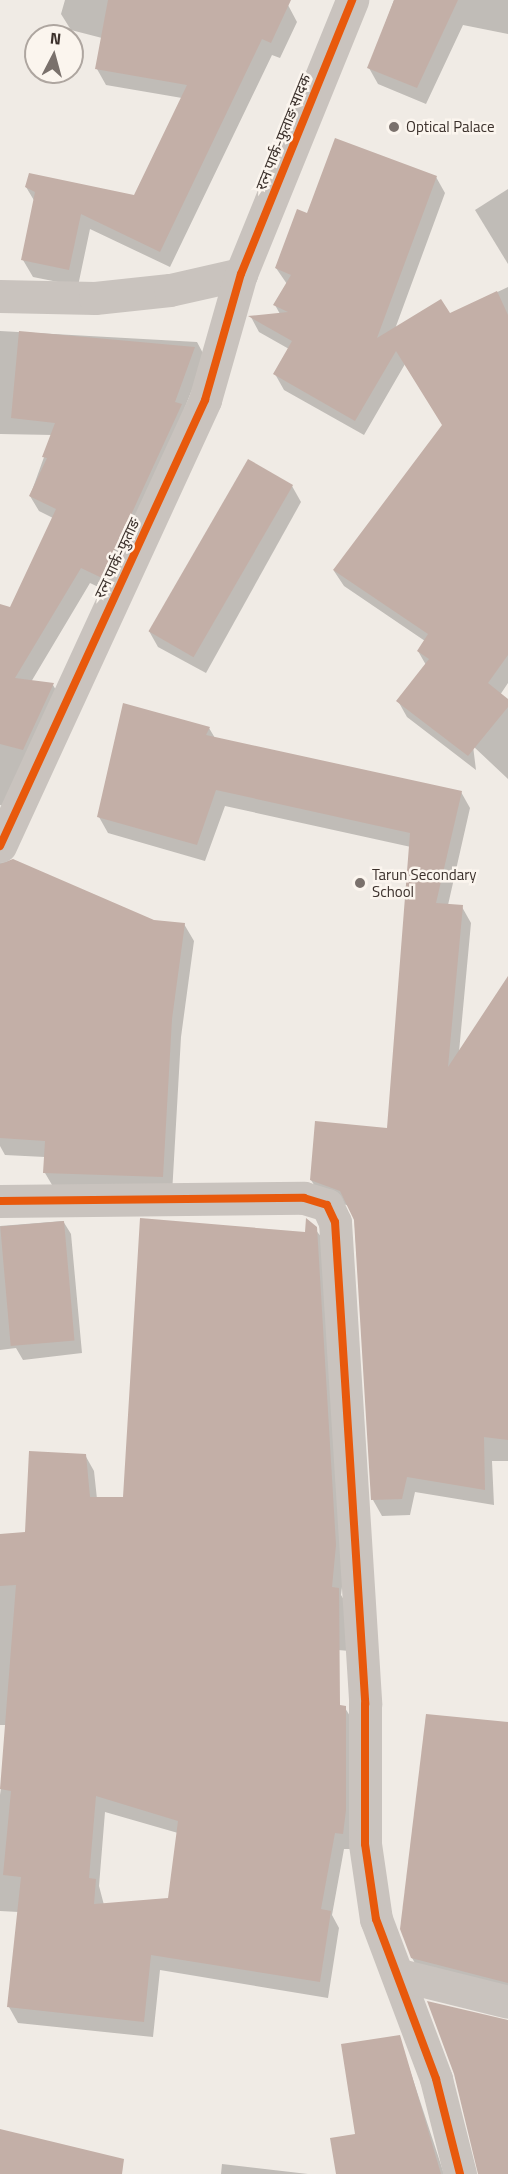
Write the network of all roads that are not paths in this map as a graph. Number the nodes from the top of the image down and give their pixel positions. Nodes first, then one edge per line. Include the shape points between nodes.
1 (352, 0) edge
2 (241, 274) junction
3 (0, 296) edge
4 (0, 846) edge
5 (0, 1201) edge
6 (400, 1975) junction
7 (508, 2002) edge
8 (460, 2174) edge

1 - 2 street, रत्न पार्क-फुताङ सादक
2 - 3 street via 170,290 95,298
2 - 4 street, रत्न पार्क-फुताङ via 205,400
5 - 6 street via 304,1198 327,1205 335,1222 363,1680 365,1844 376,1918
6 - 7 street
6 - 8 street via 436,2079

